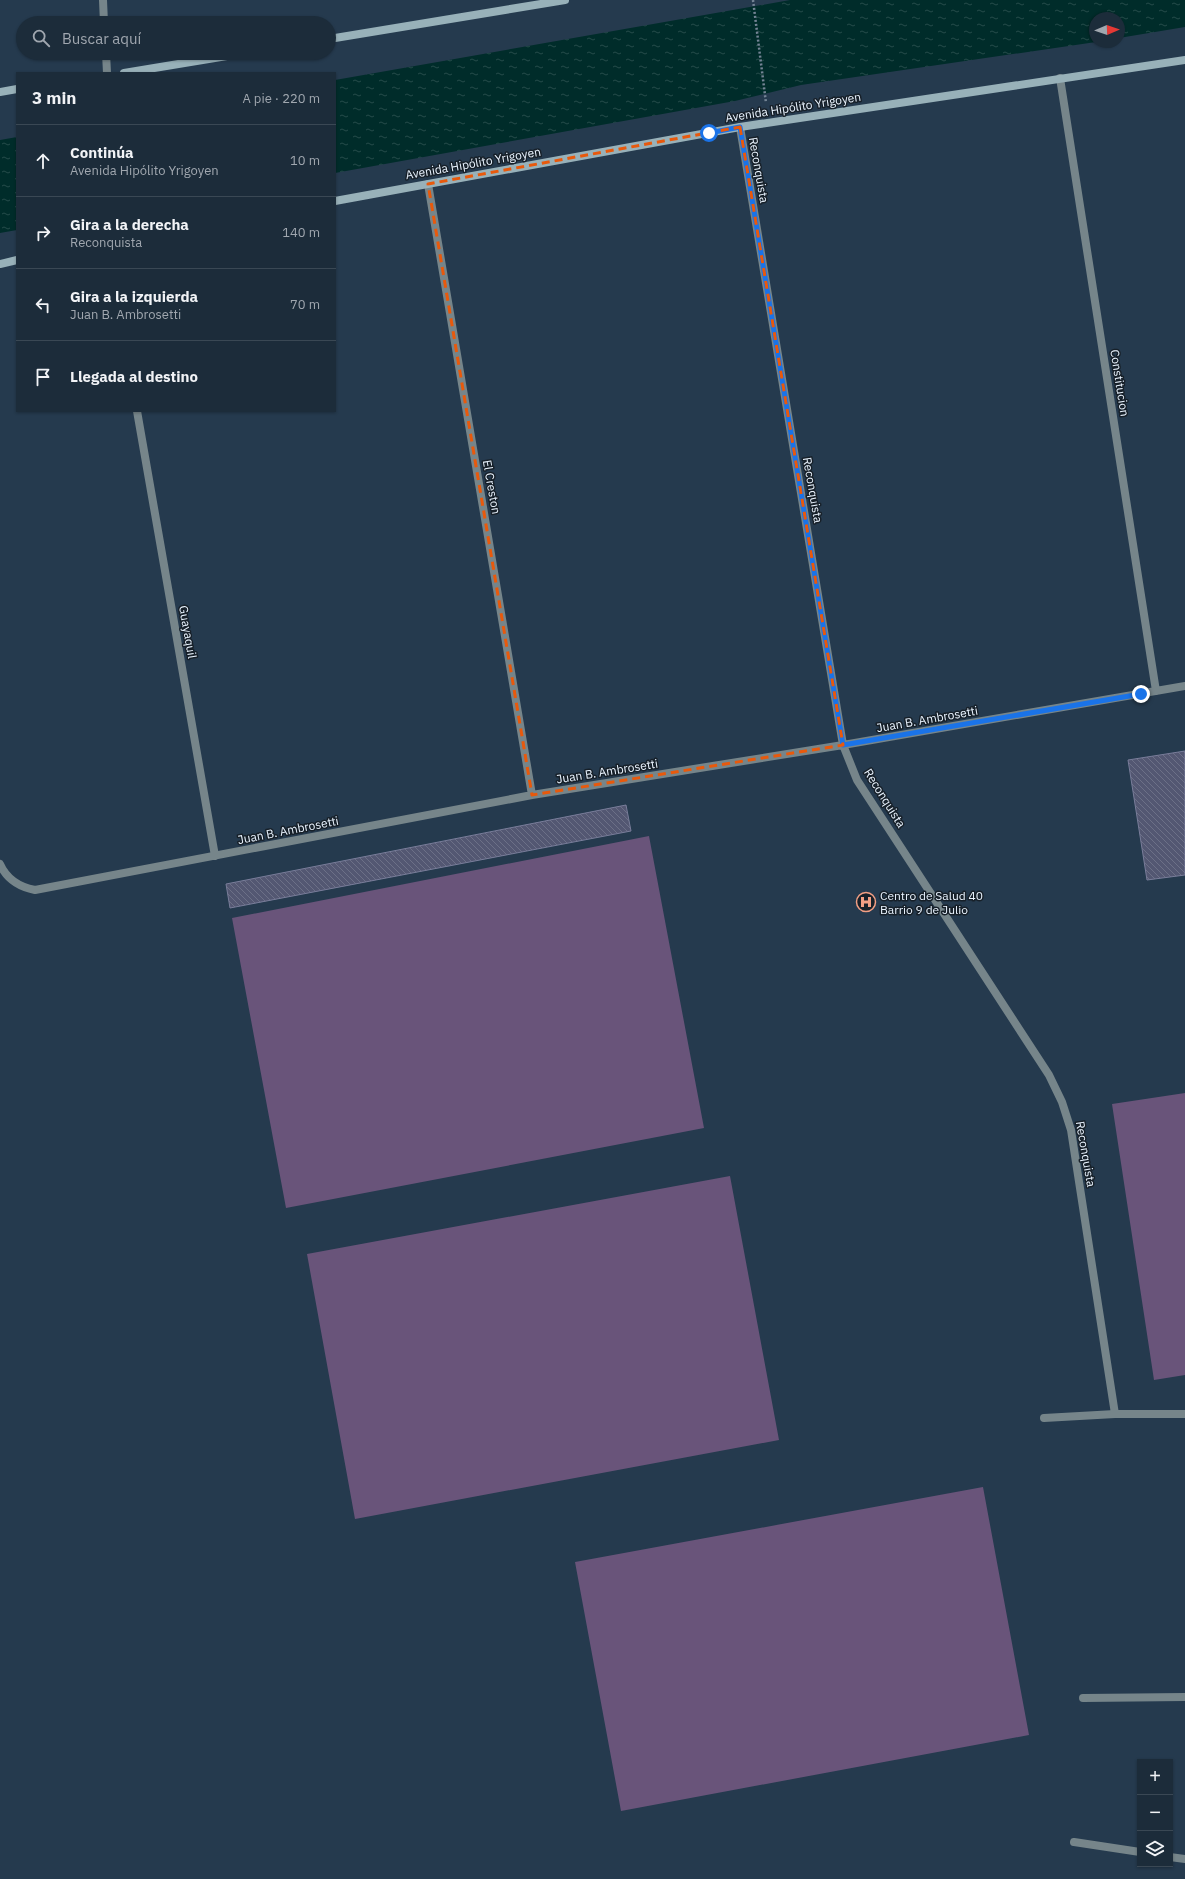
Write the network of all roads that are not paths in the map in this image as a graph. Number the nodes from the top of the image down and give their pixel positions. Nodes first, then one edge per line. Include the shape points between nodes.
1 (103, 0) edge
2 (565, 0) edge
3 (104, 16) edge
4 (336, 38) edge
5 (106, 60) edge
6 (203, 60) edge
7 (1185, 60) edge
8 (107, 72) edge
9 (130, 72) edge
10 (1060, 78) junction
11 (16, 89) edge
12 (0, 92) edge
13 (740, 127) junction
14 (428, 184) junction
15 (336, 201) edge
16 (16, 260) edge
17 (0, 264) edge
18 (137, 412) edge
19 (1185, 686) edge
20 (1156, 691) junction
21 (843, 745) junction
22 (532, 795) junction
23 (215, 856) junction
24 (0, 864) edge
25 (1115, 1414) junction
26 (1185, 1414) edge
27 (1044, 1418) dead end
28 (1185, 1697) edge
29 (1082, 1698) dead end
30 (1074, 1842) dead end
31 (1137, 1852) edge
32 (1173, 1857) edge
33 (1185, 1859) edge

1 - 3 street
2 - 4 main road
5 - 8 street
6 - 9 main road
7 - 10 main road, Avenida Hipólito Yrigoyen
10 - 13 main road, Avenida Hipólito Yrigoyen
10 - 20 street, Constitucion
11 - 12 main road
13 - 14 main road, Avenida Hipólito Yrigoyen
13 - 21 street, Reconquista
14 - 15 main road, Avenida Hipólito Yrigoyen
14 - 22 street, El Creston
16 - 17 main road
18 - 23 street, Guayaquil
19 - 20 street, Juan B. Ambrosetti
20 - 21 street, Juan B. Ambrosetti
21 - 22 street, Juan B. Ambrosetti
21 - 25 street, Reconquista via 858,780 1049,1075 1062,1102 1071,1130
22 - 23 street, Juan B. Ambrosetti
23 - 24 street, Juan B. Ambrosetti via 35,890 13,882
25 - 26 street
25 - 27 street
28 - 29 street
30 - 31 street
32 - 33 street

